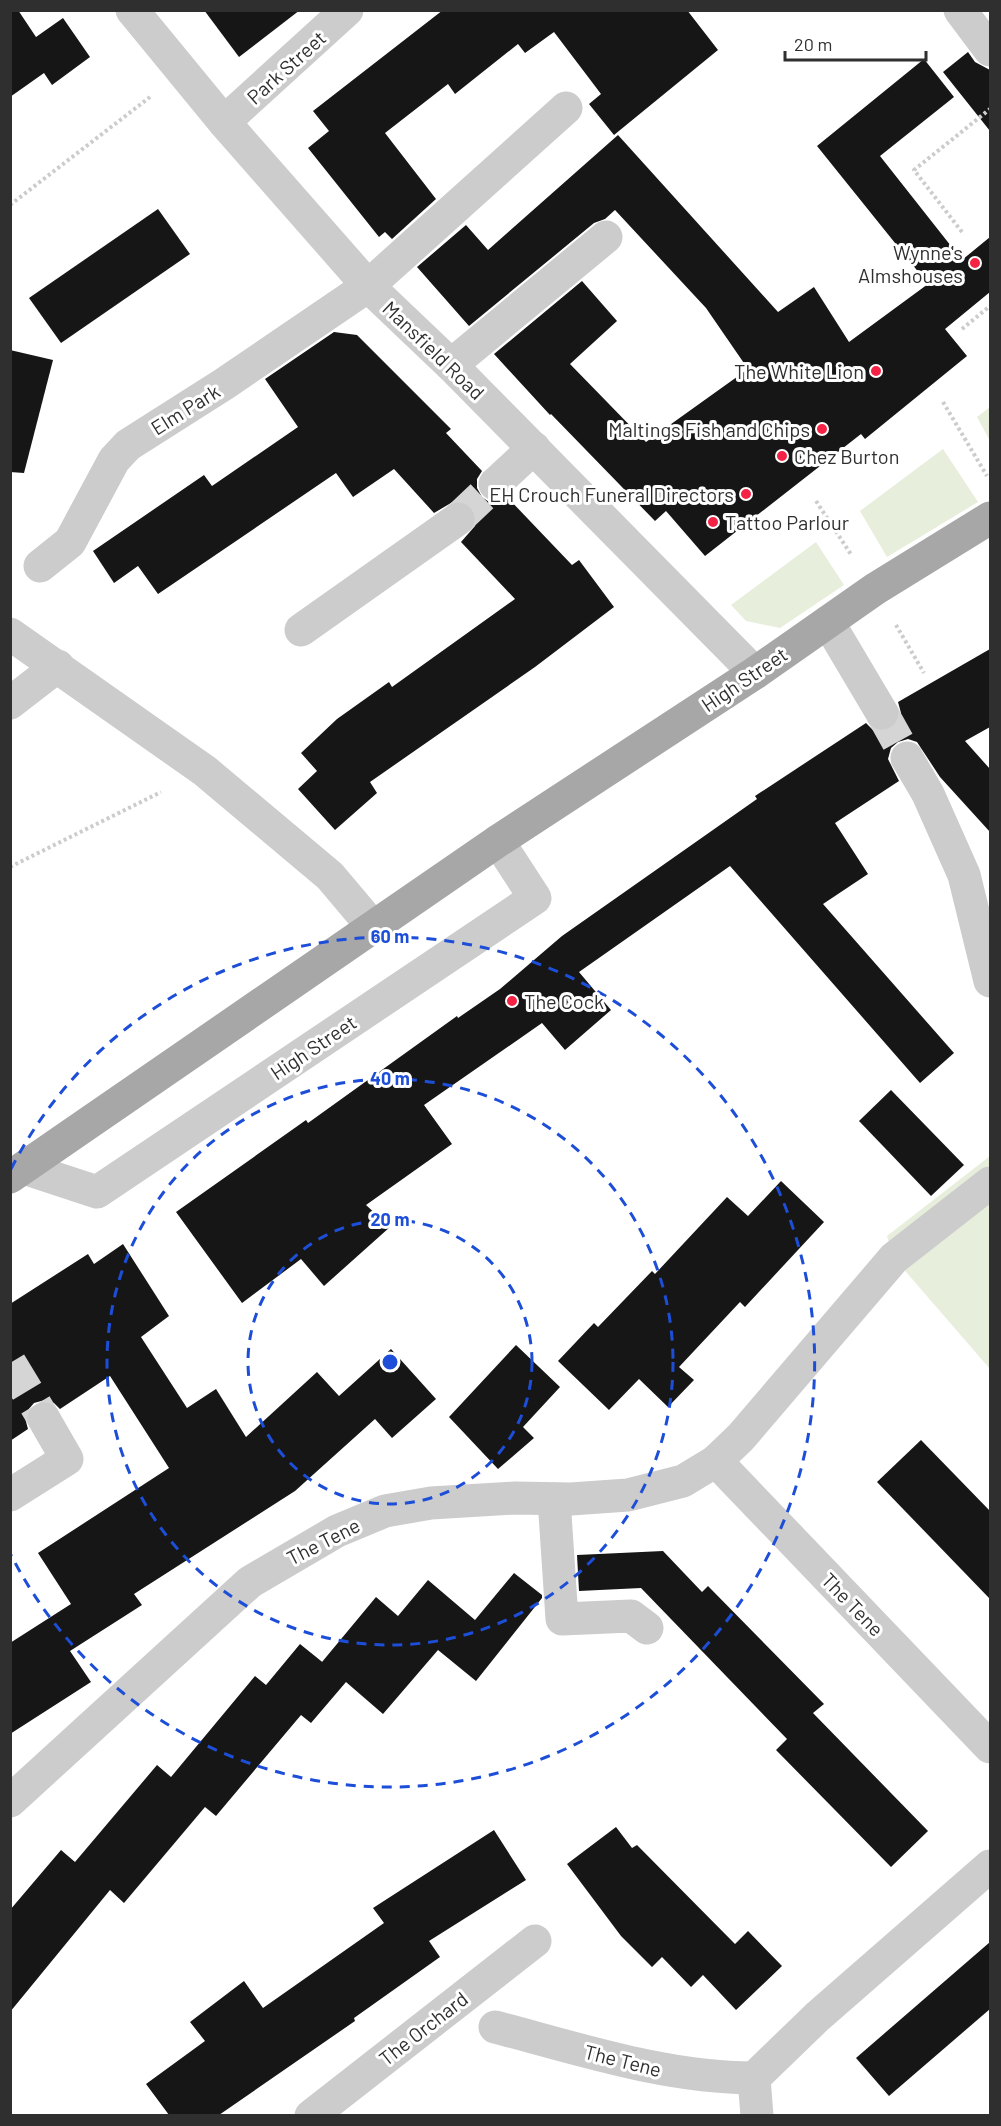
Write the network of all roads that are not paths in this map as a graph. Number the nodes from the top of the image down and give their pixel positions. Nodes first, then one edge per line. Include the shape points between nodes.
1 (132, 10) edge
2 (347, 10) edge
3 (960, 10) edge
4 (990, 50) edge
5 (566, 108) dead end
6 (224, 122) junction
7 (606, 237) dead end
8 (368, 286) junction
9 (451, 365) junction
10 (534, 448) junction
11 (495, 484) tunnel mouth
12 (990, 518) edge
13 (458, 519) tunnel mouth
14 (40, 566) dead end
15 (828, 622) junction
16 (302, 630) dead end
17 (10, 634) edge
18 (58, 666) junction
19 (755, 673) junction
20 (10, 702) edge
21 (882, 713) tunnel mouth
22 (907, 758) tunnel mouth
23 (498, 841) junction
24 (373, 927) junction
25 (990, 981) edge
26 (17, 1173) edge
27 (990, 1183) edge
28 (44, 1419) tunnel mouth
29 (716, 1461) junction
30 (10, 1495) edge
31 (554, 1499) junction
32 (647, 1628) dead end
33 (990, 1747) edge
34 (10, 1801) edge
35 (990, 1866) edge
36 (535, 1941) dead end
37 (495, 2027) dead end
38 (753, 2078) junction
39 (311, 2115) edge
40 (758, 2115) edge

1 - 6 street, Mansfield Road
2 - 6 street, Park Street
3 - 4 street
5 - 8 street, Elm Park
6 - 8 street, Mansfield Road
7 - 9 street
8 - 9 street, Mansfield Road
8 - 14 street, Elm Park via 128,445 114,460 70,542
9 - 10 street, Mansfield Road
10 - 11 street
10 - 19 street, Mansfield Road
12 - 15 main road, High Street
13 - 16 street
15 - 19 main road, High Street
15 - 21 street
17 - 18 street
18 - 20 street
18 - 24 street via 205,771 330,876
19 - 23 main road, High Street
22 - 25 street via 928,794 964,875
23 - 24 main road, High Street
23 - 26 street, High Street via 535,898 97,1192
24 - 26 main road, High Street
27 - 29 street, The Tene via 894,1258
28 - 30 street via 67,1459
29 - 31 street, The Tene via 683,1481 654,1489 599,1498
29 - 33 street, The Tene
31 - 32 street via 562,1619 632,1616
31 - 34 street, The Tene via 515,1497 431,1503 385,1511 317,1542 249,1582
35 - 38 street via 816,2017
36 - 39 street, The Orchard
37 - 38 street, The Tene via 674,2072
38 - 40 street

